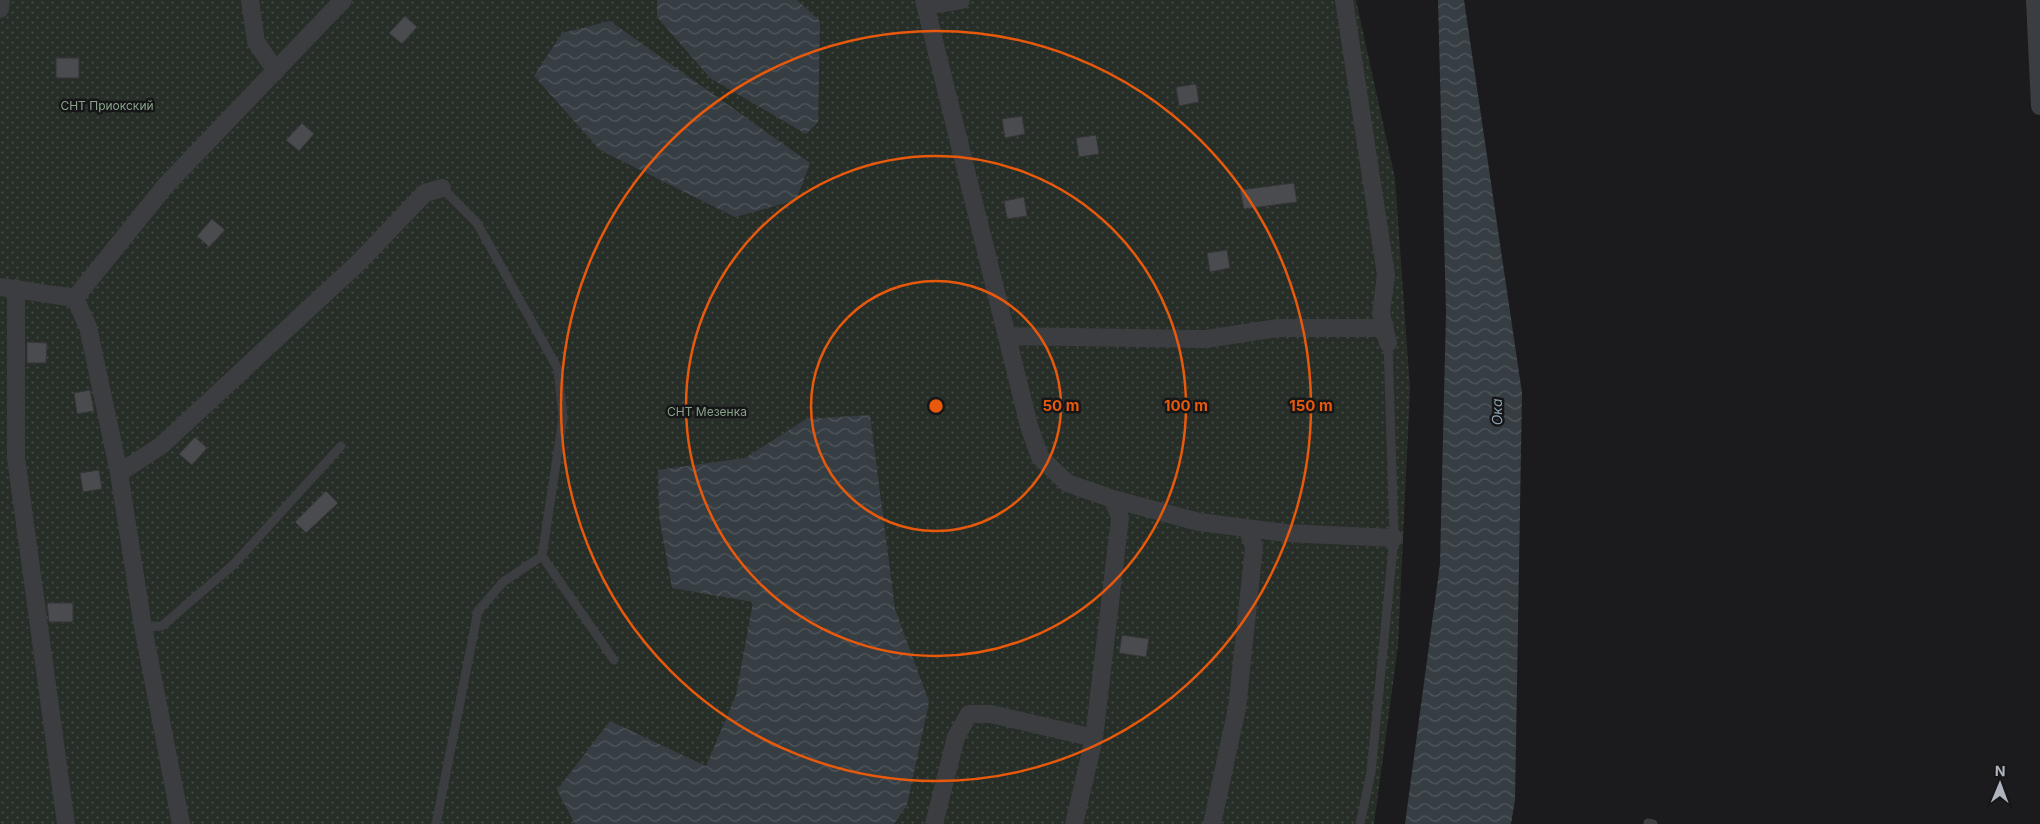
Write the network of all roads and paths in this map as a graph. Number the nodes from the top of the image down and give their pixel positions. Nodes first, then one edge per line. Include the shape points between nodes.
1 (0, 0) edge
2 (250, 0) edge
3 (344, 0) edge
4 (961, 0) edge
5 (1344, 0) edge
6 (2035, 0) edge
7 (924, 3) edge
8 (0, 9) edge
9 (276, 71) junction
10 (2040, 106) edge
11 (442, 188) joint
12 (8, 287) edge
13 (75, 298) junction
14 (1007, 336) junction
15 (1387, 336) junction
16 (341, 446) dead end
17 (119, 473) junction
18 (1114, 499) junction
19 (1247, 528) junction
20 (1394, 538) junction
21 (542, 556) junction
22 (143, 627) junction
23 (614, 660) dead end
24 (1094, 738) junction
25 (66, 824) edge
26 (180, 824) edge
27 (436, 824) edge
28 (934, 824) edge
29 (1074, 824) edge
30 (1212, 824) edge
31 (1360, 824) edge

1 - 8 street
2 - 9 street via 256,42
3 - 9 street
4 - 7 street
5 - 15 street via 1386,275 1381,313
6 - 10 street
7 - 14 street
9 - 13 street via 166,185
11 - 17 street via 426,193 359,262 162,445
11 - 21 lane via 477,223 558,369 563,418
12 - 13 street
12 - 25 street via 16,458
13 - 17 street via 88,327
14 - 15 street via 1206,339 1278,328
14 - 18 street via 1040,457 1068,483
15 - 20 lane
16 - 22 lane via 234,564 162,626
17 - 22 street
18 - 19 street via 1199,522
18 - 24 street via 1120,518
19 - 20 street
19 - 30 street via 1254,546 1237,708
20 - 31 lane via 1371,772
21 - 23 lane
21 - 27 lane via 502,582 478,611
22 - 26 street
24 - 28 street via 991,714 969,714 956,736
24 - 29 street

